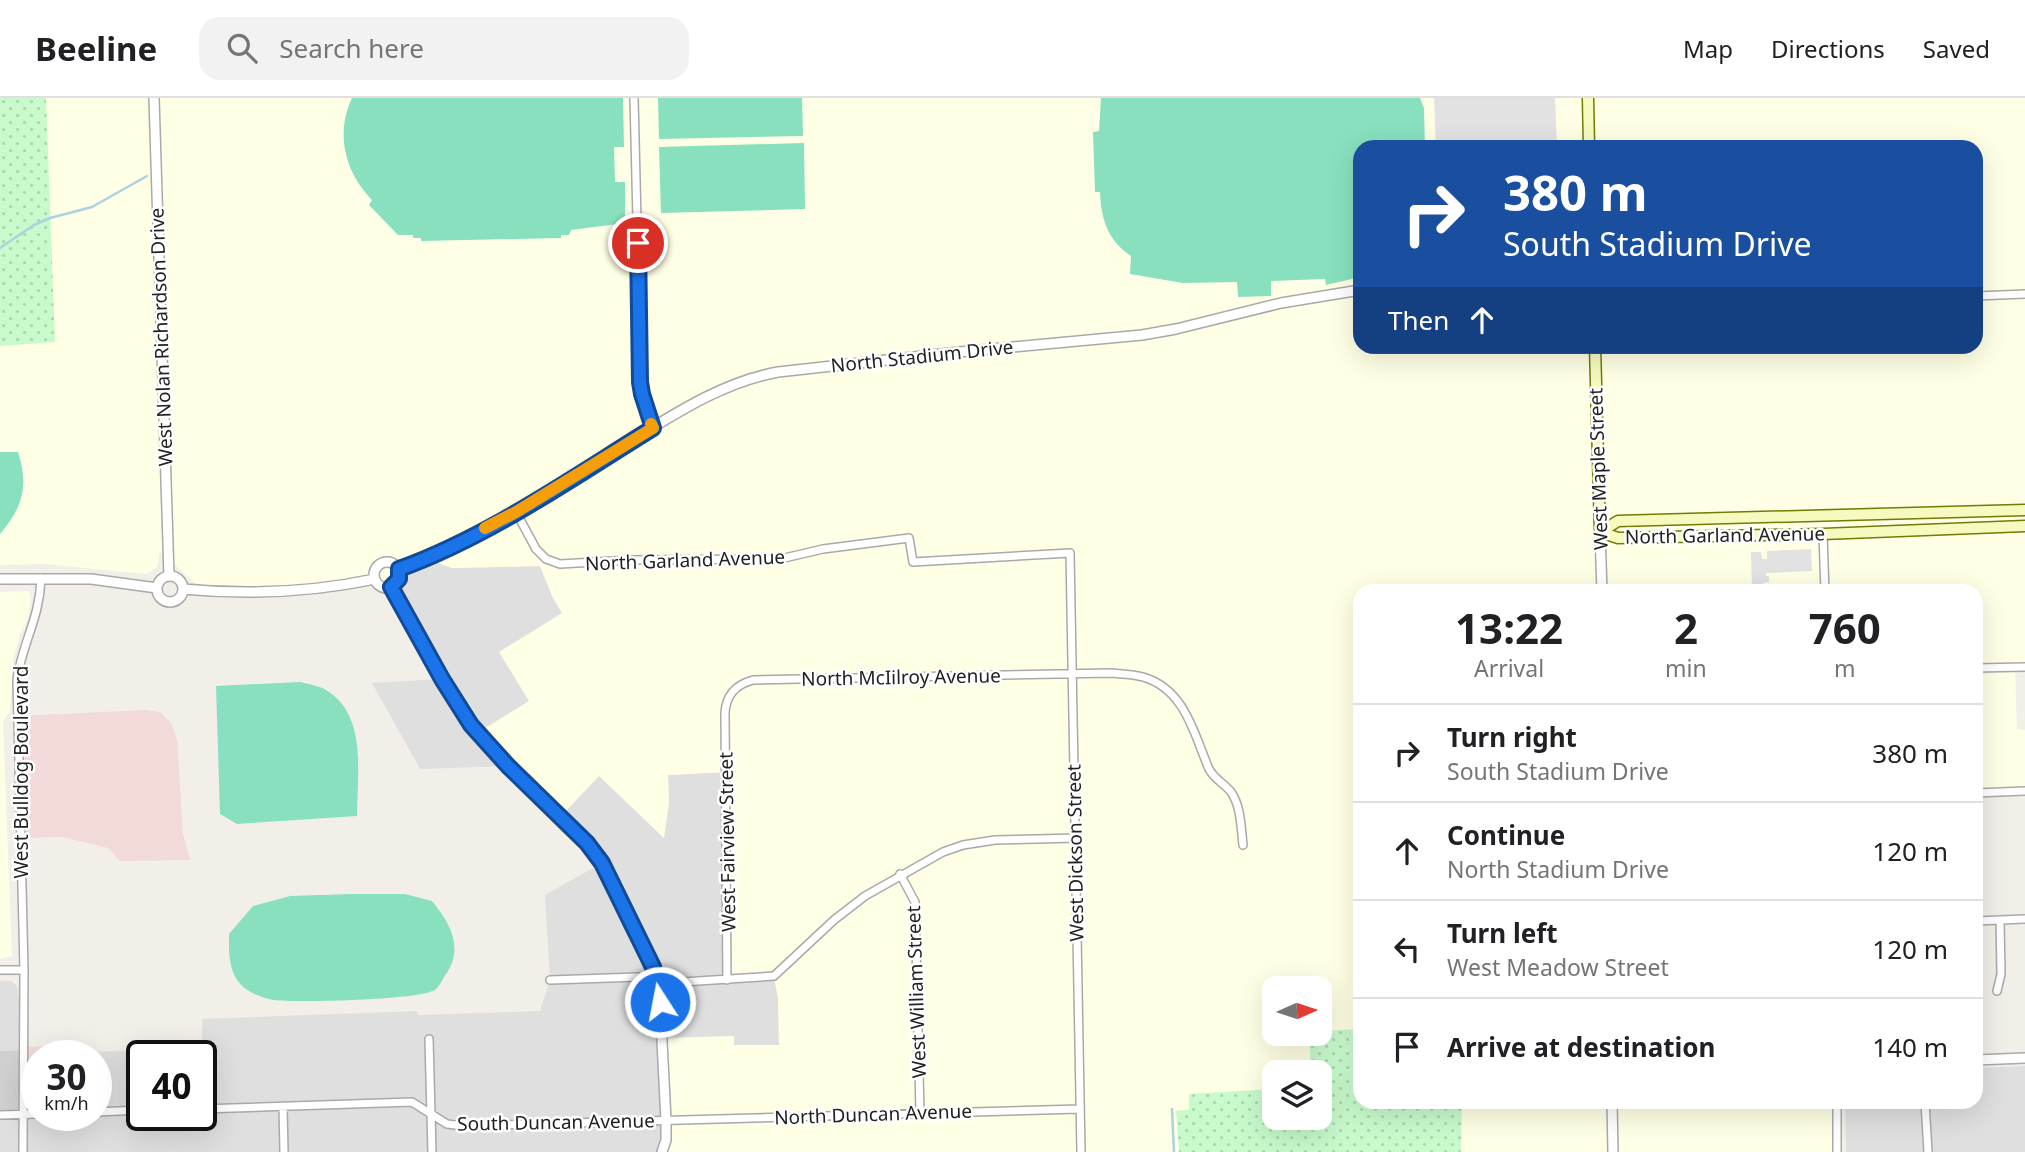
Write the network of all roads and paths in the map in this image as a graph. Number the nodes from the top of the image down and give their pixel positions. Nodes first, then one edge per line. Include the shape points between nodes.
1 (154, 98) edge
2 (634, 98) edge
3 (1588, 98) edge
4 (1589, 140) edge
5 (1353, 291) edge
6 (2025, 294) edge
7 (1983, 296) edge
8 (1595, 354) edge
9 (653, 428) junction
10 (2025, 510) edge
11 (516, 512) junction
12 (2025, 526) edge
13 (1601, 532) junction
14 (1823, 534) junction
15 (1070, 553) joint
16 (399, 569) junction
17 (169, 576) junction
18 (41, 578) junction
19 (0, 579) edge
20 (374, 579) junction
21 (1602, 584) edge
22 (1825, 584) edge
23 (391, 587) junction
24 (157, 588) junction
25 (183, 589) junction
26 (2025, 667) edge
27 (1983, 668) edge
28 (1071, 673) junction
29 (726, 704) joint
30 (2025, 792) edge
31 (1983, 793) edge
32 (1076, 838) junction
33 (1243, 845) dead end
34 (900, 874) junction
35 (2025, 919) edge
36 (2000, 920) junction
37 (1983, 921) edge
38 (0, 970) edge
39 (24, 970) junction
40 (550, 980) dead end
41 (657, 980) junction
42 (727, 980) junction
43 (1997, 991) dead end
44 (429, 1039) dead end
45 (24, 1040) edge
46 (2025, 1058) edge
47 (1983, 1060) edge
48 (283, 1106) junction
49 (217, 1108) edge
50 (1080, 1109) junction
51 (1612, 1109) edge
52 (1837, 1109) edge
53 (1925, 1109) edge
54 (431, 1113) junction
55 (920, 1113) junction
56 (21, 1114) edge
57 (0, 1115) edge
58 (666, 1120) junction
59 (24, 1131) edge
60 (23, 1152) edge
61 (284, 1152) edge
62 (432, 1152) edge
63 (662, 1152) edge
64 (1081, 1152) edge
65 (1614, 1152) edge
66 (1837, 1152) edge
67 (1928, 1152) edge

1 - 17 street, West Nolan Richardson Drive
2 - 9 street via 640,382
3 - 4 main road
5 - 9 street, North Stadium Drive via 1142,335 751,377
6 - 7 street
8 - 13 main road, West Maple Street
9 - 11 street, North Stadium Drive
10 - 13 main road, North Garland Avenue via 1618,521
11 - 15 street, North Garland Avenue via 536,549 545,559 560,564 780,559 909,538 913,562
11 - 16 street, North Stadium Drive
12 - 14 main road, North Garland Avenue
13 - 14 main road, North Garland Avenue via 1618,538
13 - 21 street, West Maple Street
14 - 22 street
15 - 28 street, West Dickson Street
16 - 20 street via 392,562 382,562
16 - 23 street via 399,579
17 - 24 street
17 - 25 street via 178,578
18 - 19 street
18 - 24 street
18 - 39 street, West Bulldog Boulevard via 36,618 20,655 17,679
20 - 23 street via 381,587
20 - 25 street via 264,592
23 - 41 street via 471,725 602,863
24 - 25 street via 162,598 172,601
26 - 27 street
28 - 29 street, North McIilroy Avenue via 752,680 734,690
28 - 32 street, West Dickson Street
28 - 33 street, North McIilroy Avenue via 1144,677 1178,700 1211,773 1231,792 1238,807
29 - 42 street, West Fairview Street
30 - 31 street
32 - 34 street via 963,845
32 - 50 street, West Dickson Street
34 - 42 street via 834,920 774,976
34 - 55 street, West William Street via 915,902
35 - 36 street
36 - 37 street
36 - 43 street
38 - 39 street
39 - 45 street, West Bulldog Boulevard
40 - 41 street
41 - 42 street
41 - 58 street
44 - 54 street
46 - 47 street
48 - 49 street, South Duncan Avenue
48 - 54 street, South Duncan Avenue via 412,1102
48 - 61 street
50 - 55 street, North Duncan Avenue
50 - 64 street, West Dickson Street
51 - 65 street
52 - 66 street
53 - 67 street
54 - 58 street, South Duncan Avenue via 447,1125 463,1126
54 - 62 street
55 - 58 street, North Duncan Avenue
56 - 57 street
58 - 63 street
59 - 60 street, West Bulldog Boulevard

